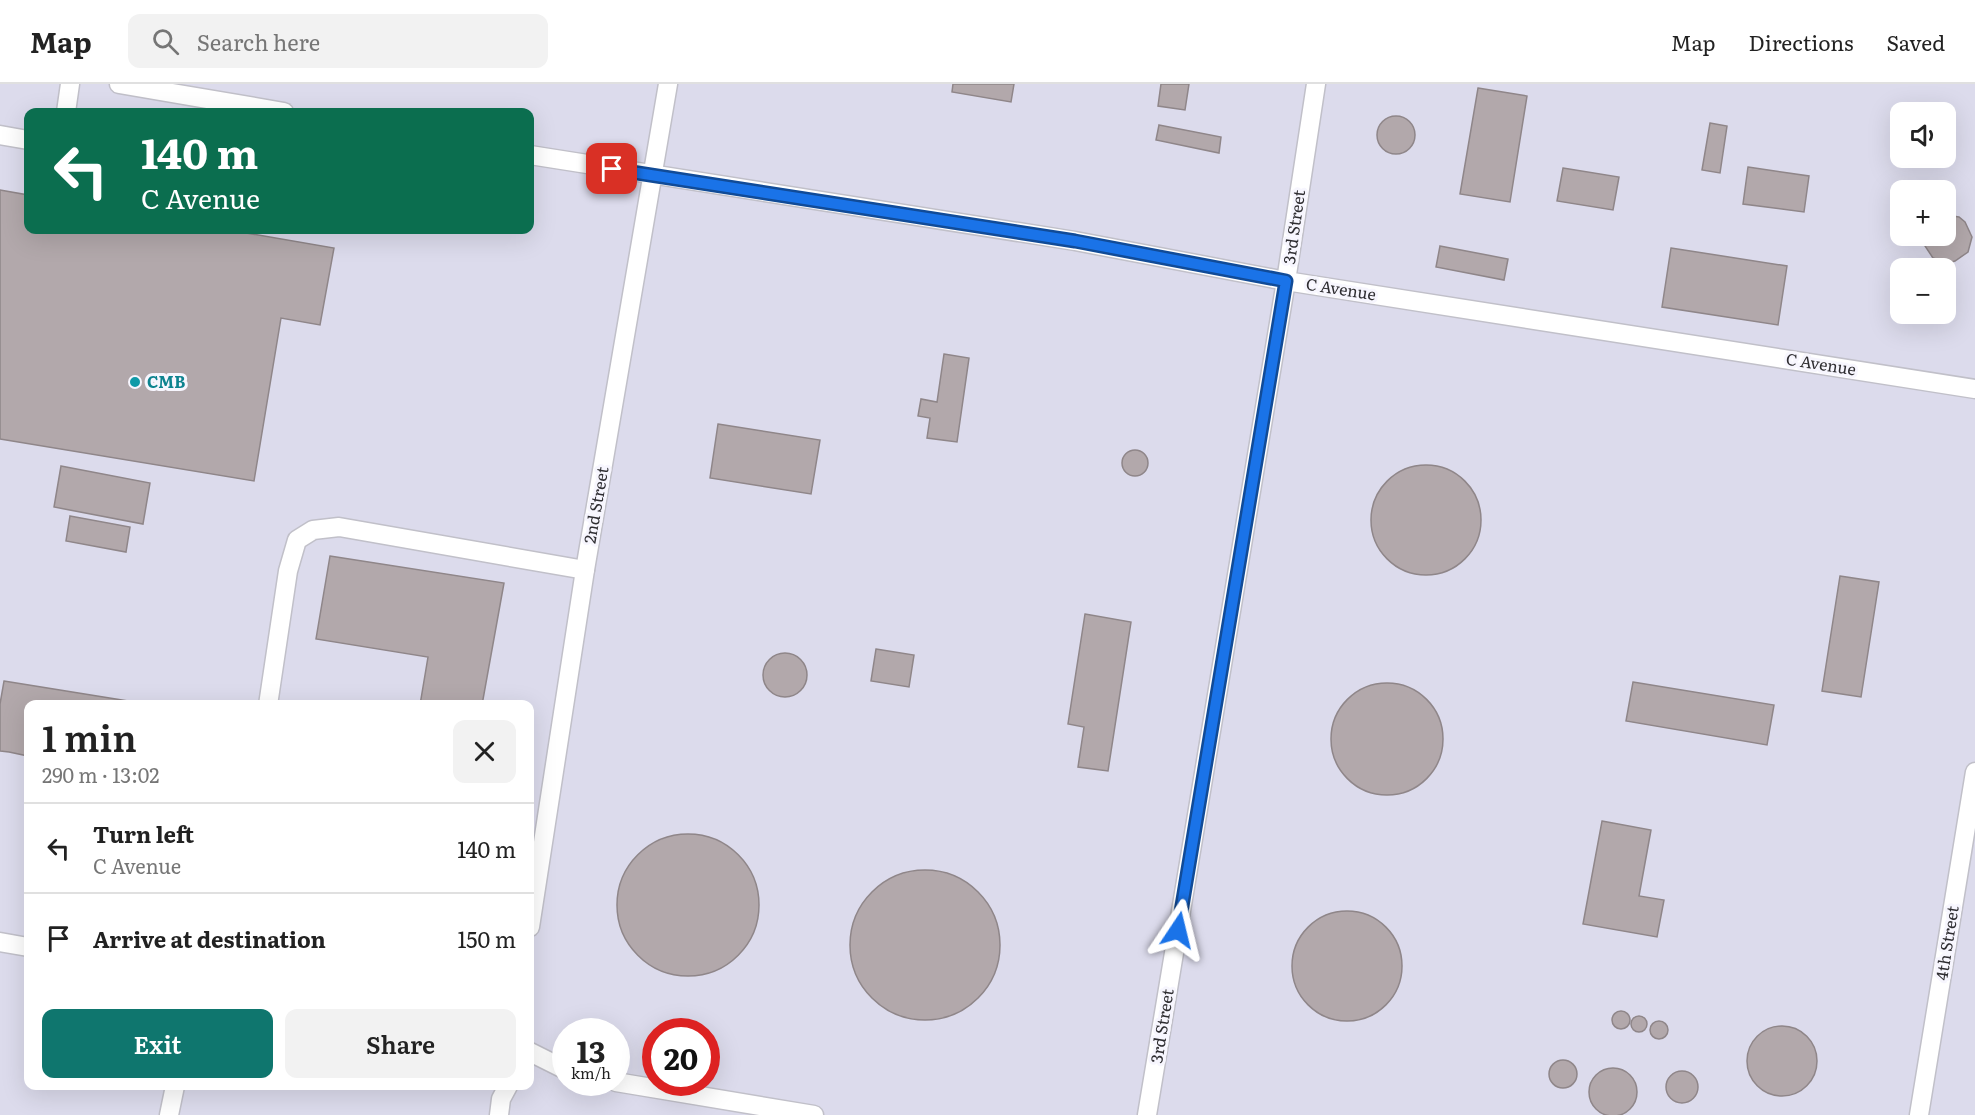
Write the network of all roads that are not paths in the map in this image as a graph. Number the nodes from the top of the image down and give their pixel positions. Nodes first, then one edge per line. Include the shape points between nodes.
1 (70, 84) edge
2 (119, 84) edge
3 (668, 84) edge
4 (1316, 84) edge
5 (186, 104) edge
6 (67, 108) edge
7 (235, 108) edge
8 (0, 135) edge
9 (24, 139) edge
10 (534, 156) edge
11 (652, 176) junction
12 (1286, 281) junction
13 (1975, 389) edge
14 (585, 570) junction
15 (269, 700) edge
16 (1975, 772) edge
17 (534, 901) edge
18 (0, 942) edge
19 (24, 946) edge
20 (534, 1054) edge
21 (552, 1063) edge
22 (630, 1084) edge
23 (174, 1090) edge
24 (506, 1090) edge
25 (169, 1115) edge
26 (499, 1115) edge
27 (814, 1115) edge
28 (1147, 1115) edge
29 (1919, 1115) edge

1 - 6 lane
2 - 5 lane
3 - 11 lane, 2nd Street
4 - 12 lane, 3rd Street
5 - 7 lane
8 - 9 lane
10 - 11 lane, C Avenue
11 - 12 lane, C Avenue via 1075,241
11 - 14 lane, 2nd Street
12 - 13 lane, C Avenue
12 - 28 lane, 3rd Street
14 - 15 lane via 339,527 303,534 297,540 288,571
14 - 17 lane, 2nd Street
16 - 29 lane, 4th Street
18 - 19 lane
20 - 21 lane
22 - 27 lane
23 - 25 lane
24 - 26 lane

